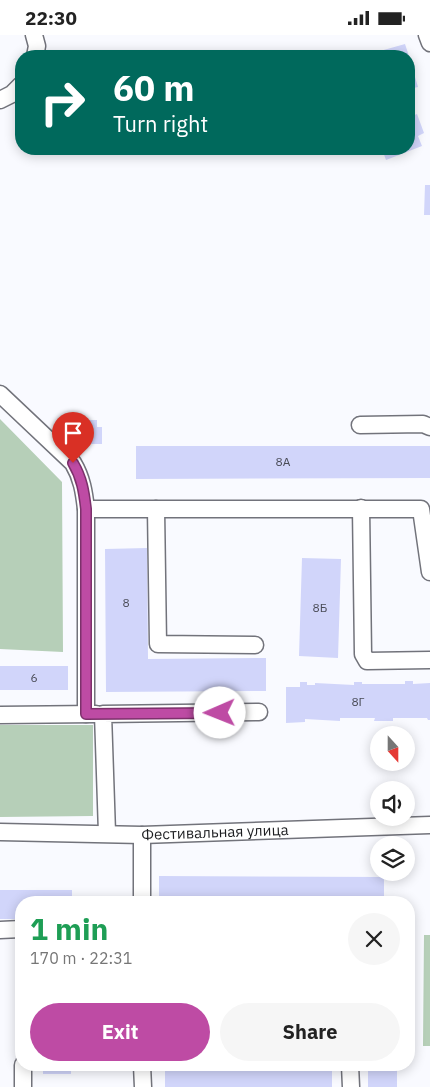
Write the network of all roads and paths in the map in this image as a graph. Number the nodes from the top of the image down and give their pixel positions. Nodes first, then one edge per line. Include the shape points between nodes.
1 (34, 35) edge
2 (427, 35) edge
3 (430, 43) edge
4 (36, 50) edge
5 (15, 91) edge
6 (0, 100) edge
7 (0, 394) edge
8 (360, 425) dead end
9 (430, 427) edge
10 (361, 508) junction
11 (86, 509) junction
12 (156, 509) junction
13 (426, 509) edge
14 (430, 572) edge
15 (255, 645) dead end
16 (430, 660) edge
17 (259, 712) dead end
18 (86, 714) junction
19 (103, 714) junction
20 (0, 715) edge
21 (430, 825) edge
22 (0, 832) edge
23 (107, 833) junction
24 (142, 835) junction
25 (142, 896) edge
26 (0, 929) edge
27 (15, 929) edge
28 (23, 1071) edge
29 (142, 1071) edge
30 (350, 1071) edge
31 (23, 1087) edge
32 (143, 1087) edge
33 (351, 1087) edge

1 - 4 street
2 - 3 street
5 - 6 street
7 - 11 street via 73,463 84,489
8 - 9 street via 423,424
10 - 12 street
10 - 13 street
10 - 16 street via 363,655 367,661
11 - 12 street
11 - 18 street
12 - 15 street via 158,644
13 - 14 street
17 - 19 street
18 - 19 street
18 - 20 street
19 - 23 street
21 - 24 street, Фестивальная улица
22 - 23 street, Фестивальная улица
23 - 24 street, Фестивальная улица
24 - 25 street
26 - 27 street
28 - 31 street
29 - 32 street
30 - 33 street

